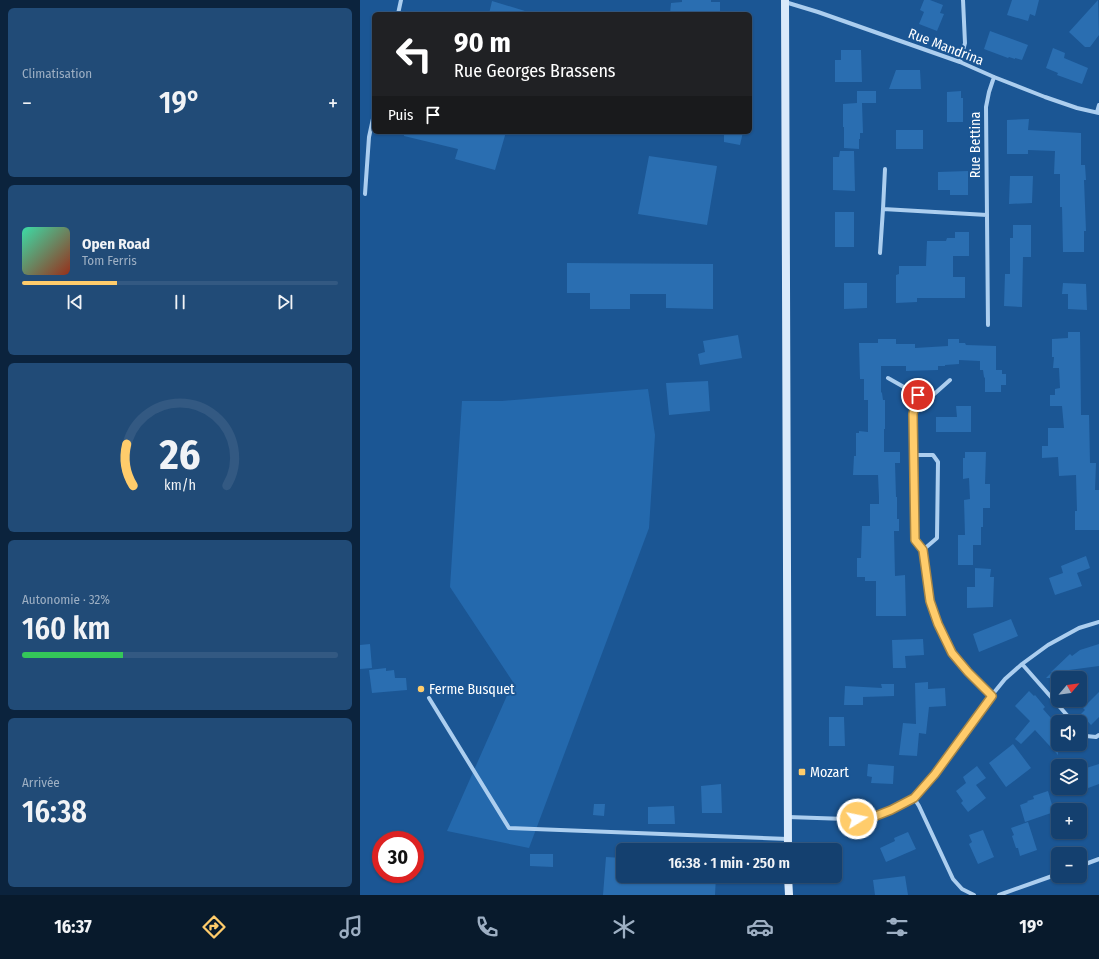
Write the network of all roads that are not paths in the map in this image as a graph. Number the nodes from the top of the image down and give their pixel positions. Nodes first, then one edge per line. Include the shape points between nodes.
1 (401, 0) edge
2 (963, 0) edge
3 (785, 1) edge
4 (398, 12) edge
5 (960, 62) junction
6 (994, 77) junction
7 (1099, 105) edge
8 (1098, 112) edge
9 (372, 123) edge
10 (885, 169) dead end
11 (365, 194) dead end
12 (883, 209) junction
13 (987, 215) junction
14 (880, 253) dead end
15 (988, 325) dead end
16 (888, 378) dead end
17 (950, 380) dead end
18 (918, 395) junction
19 (913, 455) junction
20 (923, 550) junction
21 (1099, 622) edge
22 (1022, 664) junction
23 (992, 696) junction
24 (428, 698) dead end
25 (1068, 715) edge
26 (1099, 735) edge
27 (1087, 736) edge
28 (914, 798) junction
29 (788, 816) junction
30 (788, 839) junction
31 (788, 843) edge
32 (1099, 859) edge
33 (1087, 863) edge
34 (1051, 876) edge
35 (788, 883) edge
36 (789, 895) edge
37 (974, 895) edge
38 (999, 895) edge

1 - 4 street
2 - 5 street via 965,43
3 - 5 street, Rue Mandrina
3 - 29 main road
5 - 6 street, Rue Mandrina
6 - 8 street, Rue Mandrina via 1077,108
6 - 13 street, Rue Bettina via 986,107
7 - 8 street
9 - 11 street
10 - 12 street
12 - 13 street
12 - 14 street
13 - 15 street, Rue Bettina
16 - 18 street
17 - 18 street via 932,396
18 - 19 street via 913,414
19 - 20 street via 915,540
19 - 20 street via 933,455 938,462 937,538
20 - 23 street via 930,601 938,624 952,653
21 - 22 street via 1079,628
22 - 23 street via 1005,679
22 - 25 street
23 - 28 street via 935,774
24 - 30 street via 509,828
26 - 27 street
28 - 29 street via 868,819
28 - 37 street via 953,880 962,889
29 - 30 main road
30 - 31 main road
32 - 33 street
34 - 38 street
35 - 36 main road

